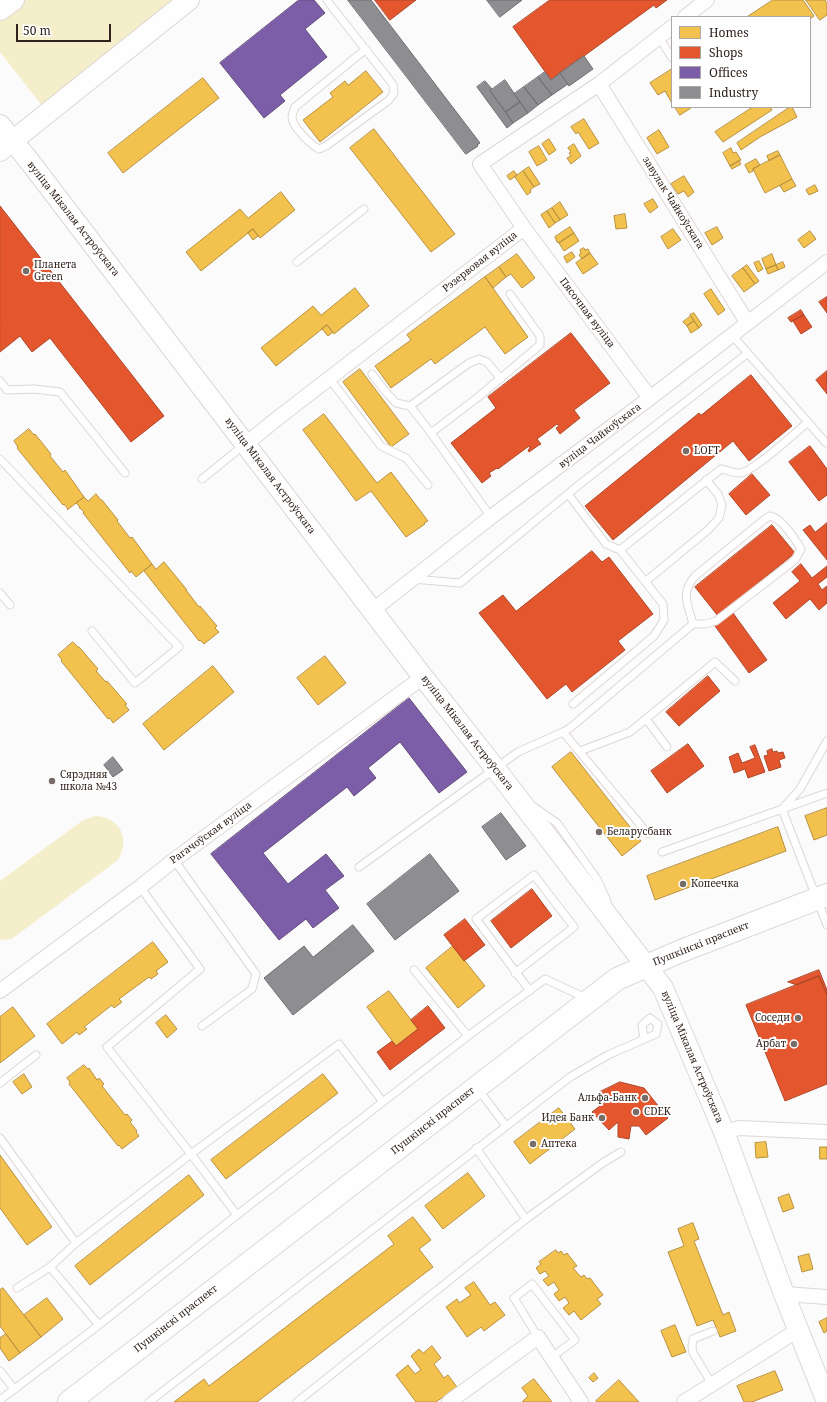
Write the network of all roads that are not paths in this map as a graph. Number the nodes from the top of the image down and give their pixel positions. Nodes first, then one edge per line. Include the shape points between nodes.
1 (14, 0) edge
2 (189, 0) edge
3 (327, 0) edge
4 (707, 0) edge
5 (0, 10) edge
6 (686, 16) edge
7 (671, 28) edge
8 (659, 37) junction
9 (366, 49) junction
10 (671, 56) edge
11 (599, 84) junction
12 (0, 125) edge
13 (6, 146) edge
14 (364, 209) dead end
15 (524, 228) junction
16 (297, 262) dead end
17 (827, 262) edge
18 (510, 294) dead end
19 (748, 322) junction
20 (732, 335) junction
21 (748, 353) junction
22 (372, 374) dead end
23 (329, 378) junction
24 (501, 379) junction
25 (0, 382) edge
26 (650, 398) junction
27 (410, 406) junction
28 (808, 422) junction
29 (431, 434) junction
30 (826, 443) dead end
31 (246, 444) junction
32 (0, 459) edge
33 (125, 473) dead end
34 (202, 479) dead end
35 (706, 480) junction
36 (428, 485) dead end
37 (568, 494) junction
38 (491, 517) junction
39 (620, 550) junction
40 (412, 579) junction
41 (646, 581) junction
42 (0, 593) edge
43 (10, 605) dead end
44 (373, 610) junction
45 (693, 624) junction
46 (92, 631) dead end
47 (423, 677) junction
48 (735, 682) dead end
49 (573, 704) dead end
50 (646, 719) junction
51 (563, 732) junction
52 (827, 741) edge
53 (667, 747) dead end
54 (580, 751) junction
55 (495, 768) junction
56 (827, 793) edge
57 (782, 809) junction
58 (648, 834) dead end
59 (662, 852) dead end
60 (174, 860) junction
61 (359, 866) dead end
62 (140, 887) junction
63 (822, 897) edge
64 (827, 925) edge
65 (647, 965) junction
66 (414, 970) dead end
67 (515, 973) junction
68 (0, 991) edge
69 (530, 991) junction
70 (590, 1000) junction
71 (202, 1026) dead end
72 (468, 1036) junction
73 (644, 1039) dead end
74 (36, 1055) dead end
75 (0, 1083) edge
76 (476, 1087) junction
77 (383, 1102) junction
78 (506, 1126) junction
79 (724, 1132) junction
80 (827, 1132) edge
81 (0, 1138) edge
82 (476, 1148) junction
83 (621, 1152) dead end
84 (191, 1154) junction
85 (237, 1215) junction
86 (526, 1220) junction
87 (76, 1243) junction
88 (50, 1267) junction
89 (17, 1288) dead end
90 (784, 1294) junction
91 (827, 1297) edge
92 (99, 1325) junction
93 (798, 1330) junction
94 (713, 1331) dead end
95 (538, 1337) junction
96 (552, 1357) junction
97 (0, 1371) edge
98 (712, 1384) junction
99 (14, 1389) junction
100 (0, 1400) edge
101 (69, 1402) edge
102 (149, 1402) edge
103 (297, 1402) edge
104 (449, 1402) edge
105 (581, 1402) edge
106 (684, 1402) edge
107 (827, 1402) edge

1 - 5 main road
2 - 13 main road
3 - 9 lane
4 - 6 street
7 - 8 street, Рэзервовая вуліца
8 - 10 lane
8 - 11 street, Рэзервовая вуліца
9 - 9 lane via 393,85 394,93 389,100 319,150 312,146 296,127 292,118 295,107
11 - 15 street, Рэзервовая вуліца via 480,164
11 - 19 street, завулак Чайкоўскага
12 - 13 main road, вуліца Мікалая Астроўскага
13 - 31 main road, вуліца Мікалая Астроўскага via 30,162
14 - 16 lane
15 - 23 street, Рэзервовая вуліца
15 - 26 street, Пясочная вуліца
17 - 19 street, вуліца Чайкоўскага
18 - 24 lane via 540,336 540,346
19 - 20 street, вуліца Чайкоўскага
20 - 21 lane
20 - 26 street, вуліца Чайкоўскага
21 - 28 lane
21 - 37 lane
22 - 27 lane via 396,403
23 - 31 street, Рэзервовая вуліца
23 - 36 lane via 381,446 406,458
24 - 27 lane via 487,362 479,359 469,363
24 - 29 lane
25 - 33 lane via 7,390 34,389 60,392
26 - 38 street, вуліца Чайкоўскага
27 - 29 lane
28 - 30 lane
28 - 35 lane via 748,470 739,473 721,469
29 - 38 lane
31 - 34 lane
31 - 44 main road, вуліца Мікалая Астроўскага
32 - 46 lane via 179,647 135,683
35 - 39 lane
35 - 41 lane via 718,494 722,505 719,518
37 - 39 lane via 606,544
37 - 40 lane via 460,583
38 - 40 street, вуліца Чайкоўскага
39 - 41 lane
40 - 44 street, вуліца Чайкоўскага
41 - 49 lane via 663,604 664,620 654,636
42 - 43 lane
44 - 47 main road, вуліца Мікалая Астроўскага
45 - 45 lane via 686,590 695,576 765,519 770,516 782,523 801,549 795,560 716,621
45 - 51 lane
47 - 55 main road, вуліца Мікалая Астроўскага
47 - 60 street, Рагачоўская вуліца
48 - 50 lane via 715,662
50 - 53 lane
50 - 54 lane via 630,732
51 - 54 lane
51 - 55 lane via 518,752
52 - 57 lane via 800,789
54 - 58 lane
55 - 61 lane
55 - 65 main road, вуліца Мікалая Астроўскага
56 - 57 lane
57 - 59 lane
57 - 63 lane
60 - 62 street, Рагачоўская вуліца
60 - 71 lane via 256,974 252,989
62 - 68 street, Рагачоўская вуліца
62 - 84 lane via 200,969 107,1047
63 - 64 lane
63 - 65 main road, Пушкінскі праспект
65 - 70 main road, Пушкінскі праспект via 617,979
65 - 79 main road, вуліца Мікалая Астроўскага via 663,988
66 - 72 lane
67 - 67 lane via 476,919 534,875 574,927
67 - 69 lane
69 - 70 lane via 546,979
69 - 72 lane
70 - 76 main road, Пушкінскі праспект
72 - 77 lane
73 - 78 lane via 608,1055 570,1077
74 - 75 lane
76 - 78 lane
76 - 101 main road, Пушкінскі праспект
77 - 84 lane via 339,1044
77 - 85 lane
78 - 82 lane
79 - 80 street via 739,1128
79 - 90 main road, вуліца Мікалая Астроўскага
81 - 87 lane
82 - 86 lane
82 - 102 lane
83 - 86 lane
84 - 85 lane
84 - 87 lane
85 - 92 lane
86 - 103 lane
87 - 88 lane
88 - 89 lane
88 - 92 lane
90 - 91 street
90 - 93 main road, вуліца Мікалая Астроўскага
92 - 99 lane
93 - 98 street
93 - 107 main road, вуліца Мікалая Астроўскага
94 - 98 lane via 693,1339 692,1347
95 - 96 street
95 - 96 lane via 514,1298 532,1284 575,1340
95 - 104 street
96 - 105 street
97 - 99 lane
98 - 106 street
99 - 100 lane

